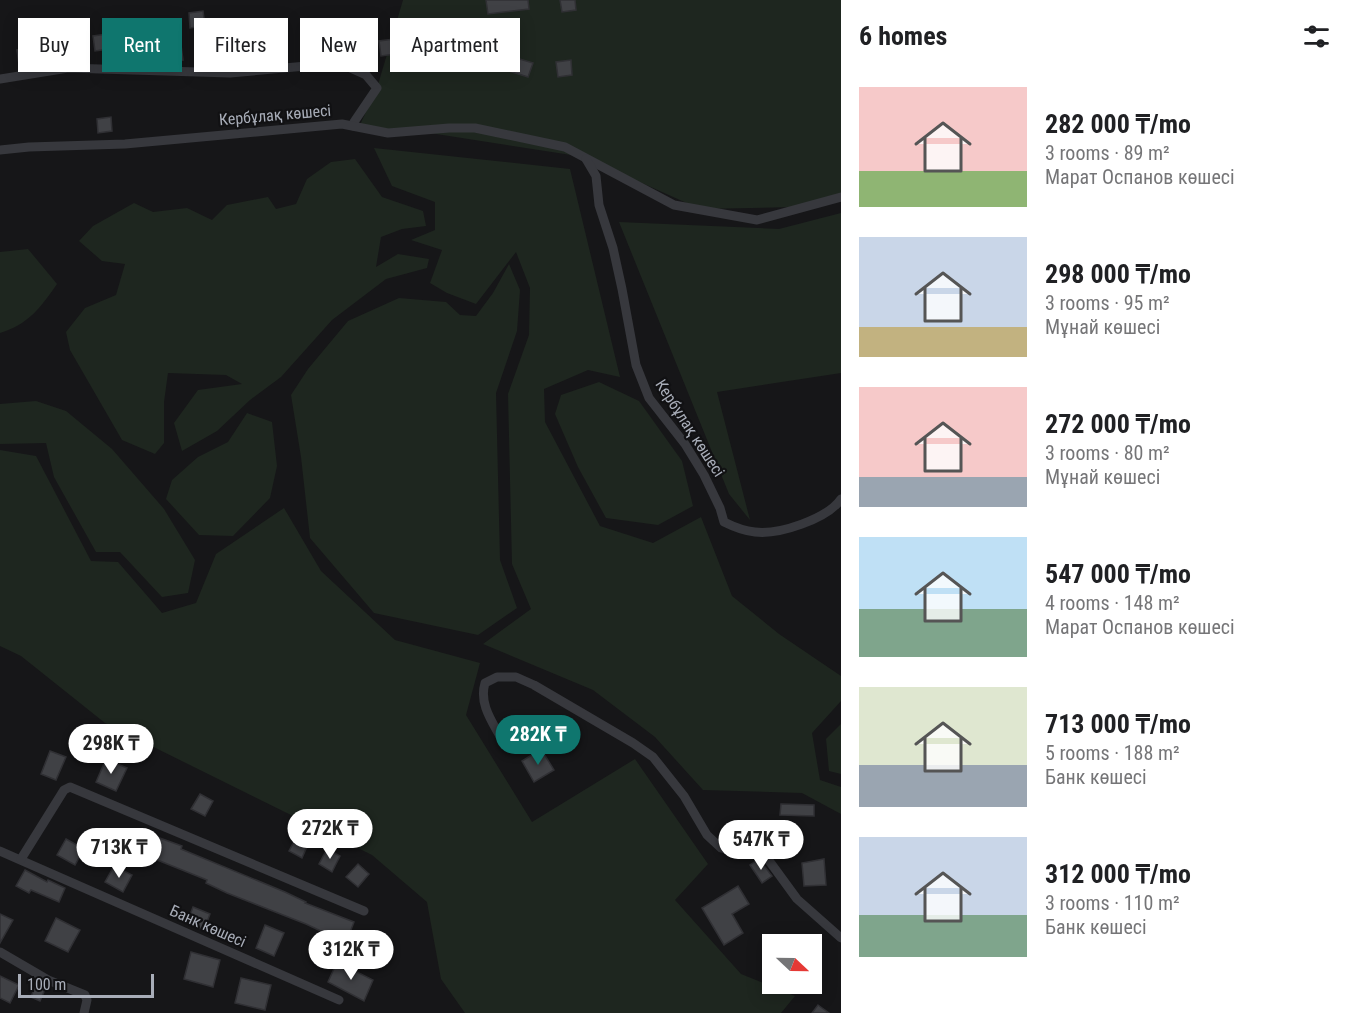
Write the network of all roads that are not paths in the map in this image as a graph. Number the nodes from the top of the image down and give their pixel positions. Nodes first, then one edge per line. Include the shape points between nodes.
1 (0, 79) edge
2 (353, 126) junction
3 (0, 150) edge
4 (584, 157) junction
5 (841, 197) edge
6 (841, 499) edge
7 (501, 738) dead end
8 (0, 851) edge
9 (21, 860) junction
10 (364, 911) dead end
11 (841, 938) edge
12 (0, 952) edge
13 (339, 1000) dead end
14 (84, 1013) edge

1 - 2 street via 68,68 230,73 339,63 366,75 376,88
2 - 3 street, Кербұлақ көшесі
2 - 4 street, Кербұлақ көшесі via 387,133 475,128 565,147
4 - 5 street, Кербұлақ көшесі via 674,205 757,220
4 - 6 street, Кербұлақ көшесі via 596,176 599,205 613,248 636,365 649,398 704,475 724,522 757,532 786,529 819,517
7 - 11 street via 481,695 485,683 516,677 633,742 653,757 684,796 707,835 721,848 733,851 750,843 759,847 797,899
8 - 9 street, Банк көшесі
9 - 10 street via 64,790 70,788
9 - 13 street, Банк көшесі
12 - 14 street via 48,980 85,995

